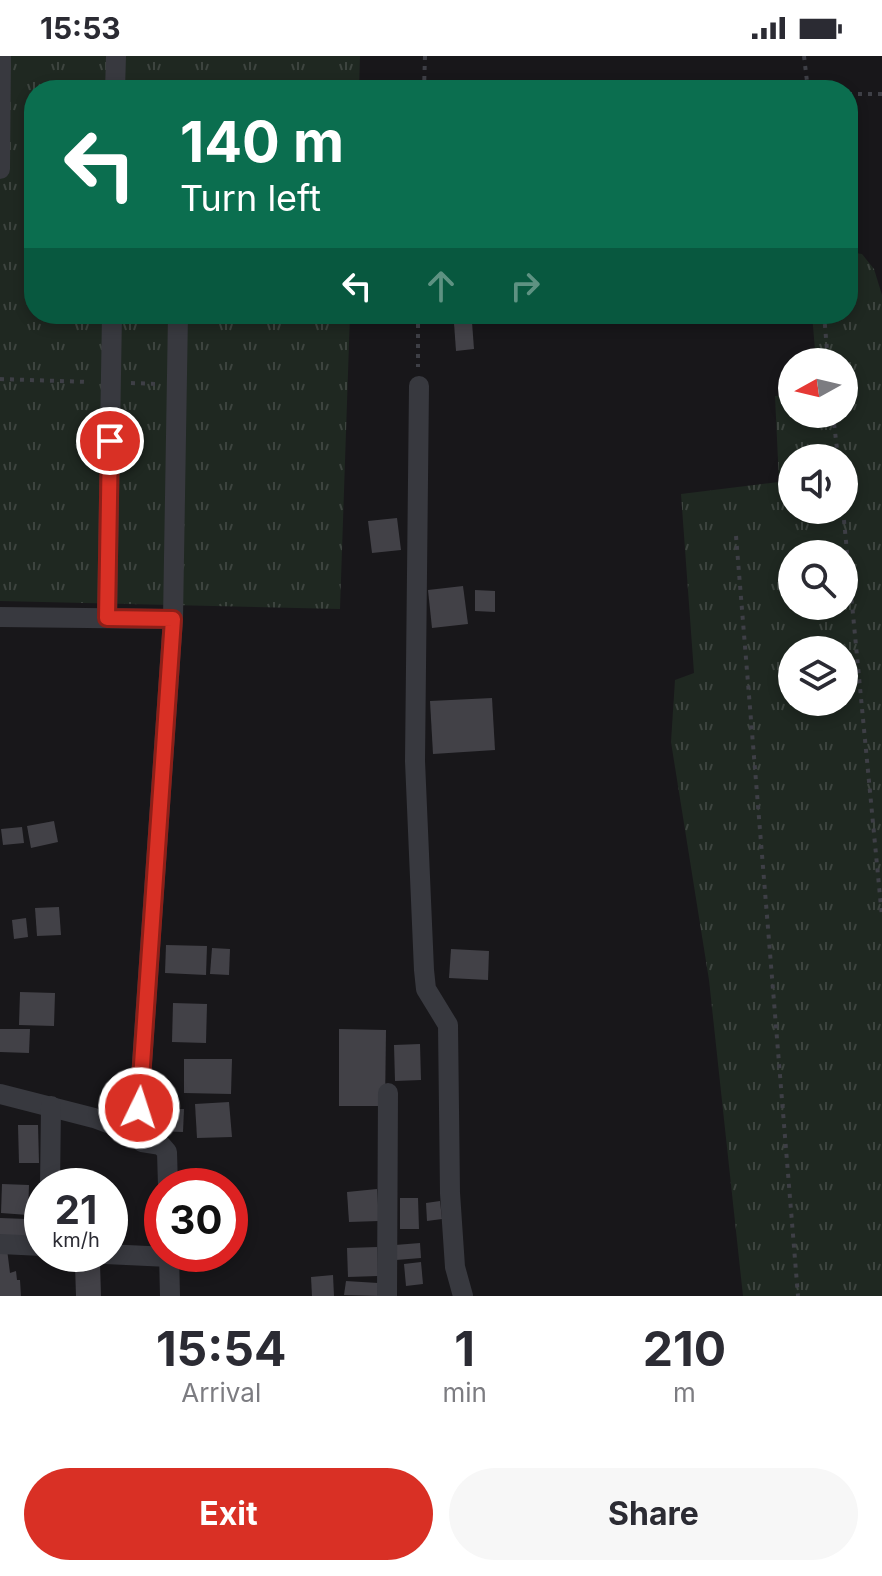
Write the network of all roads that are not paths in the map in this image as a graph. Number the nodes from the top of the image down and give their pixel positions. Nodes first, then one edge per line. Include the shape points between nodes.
1 (1, 56) edge
2 (116, 56) edge
3 (115, 80) edge
4 (0, 169) edge
5 (112, 324) edge
6 (178, 324) edge
7 (419, 386) road end
8 (0, 617) edge
9 (107, 618) junction
10 (173, 619) junction
11 (388, 1093) dead end
12 (0, 1094) edge
13 (51, 1106) junction
14 (137, 1134) junction
15 (50, 1168) edge
16 (167, 1168) edge
17 (0, 1244) edge
18 (24, 1245) edge
19 (169, 1272) edge
20 (170, 1296) edge
21 (387, 1296) edge
22 (463, 1296) edge

1 - 4 street
2 - 3 street
5 - 9 street
6 - 10 street
7 - 22 street via 415,761 424,970 426,989 448,1025 451,1208 455,1267
8 - 9 street
9 - 10 street
10 - 14 street
11 - 21 street
12 - 13 street
13 - 14 street
13 - 15 street
14 - 16 street via 142,1142 161,1145
17 - 18 street
19 - 20 street

